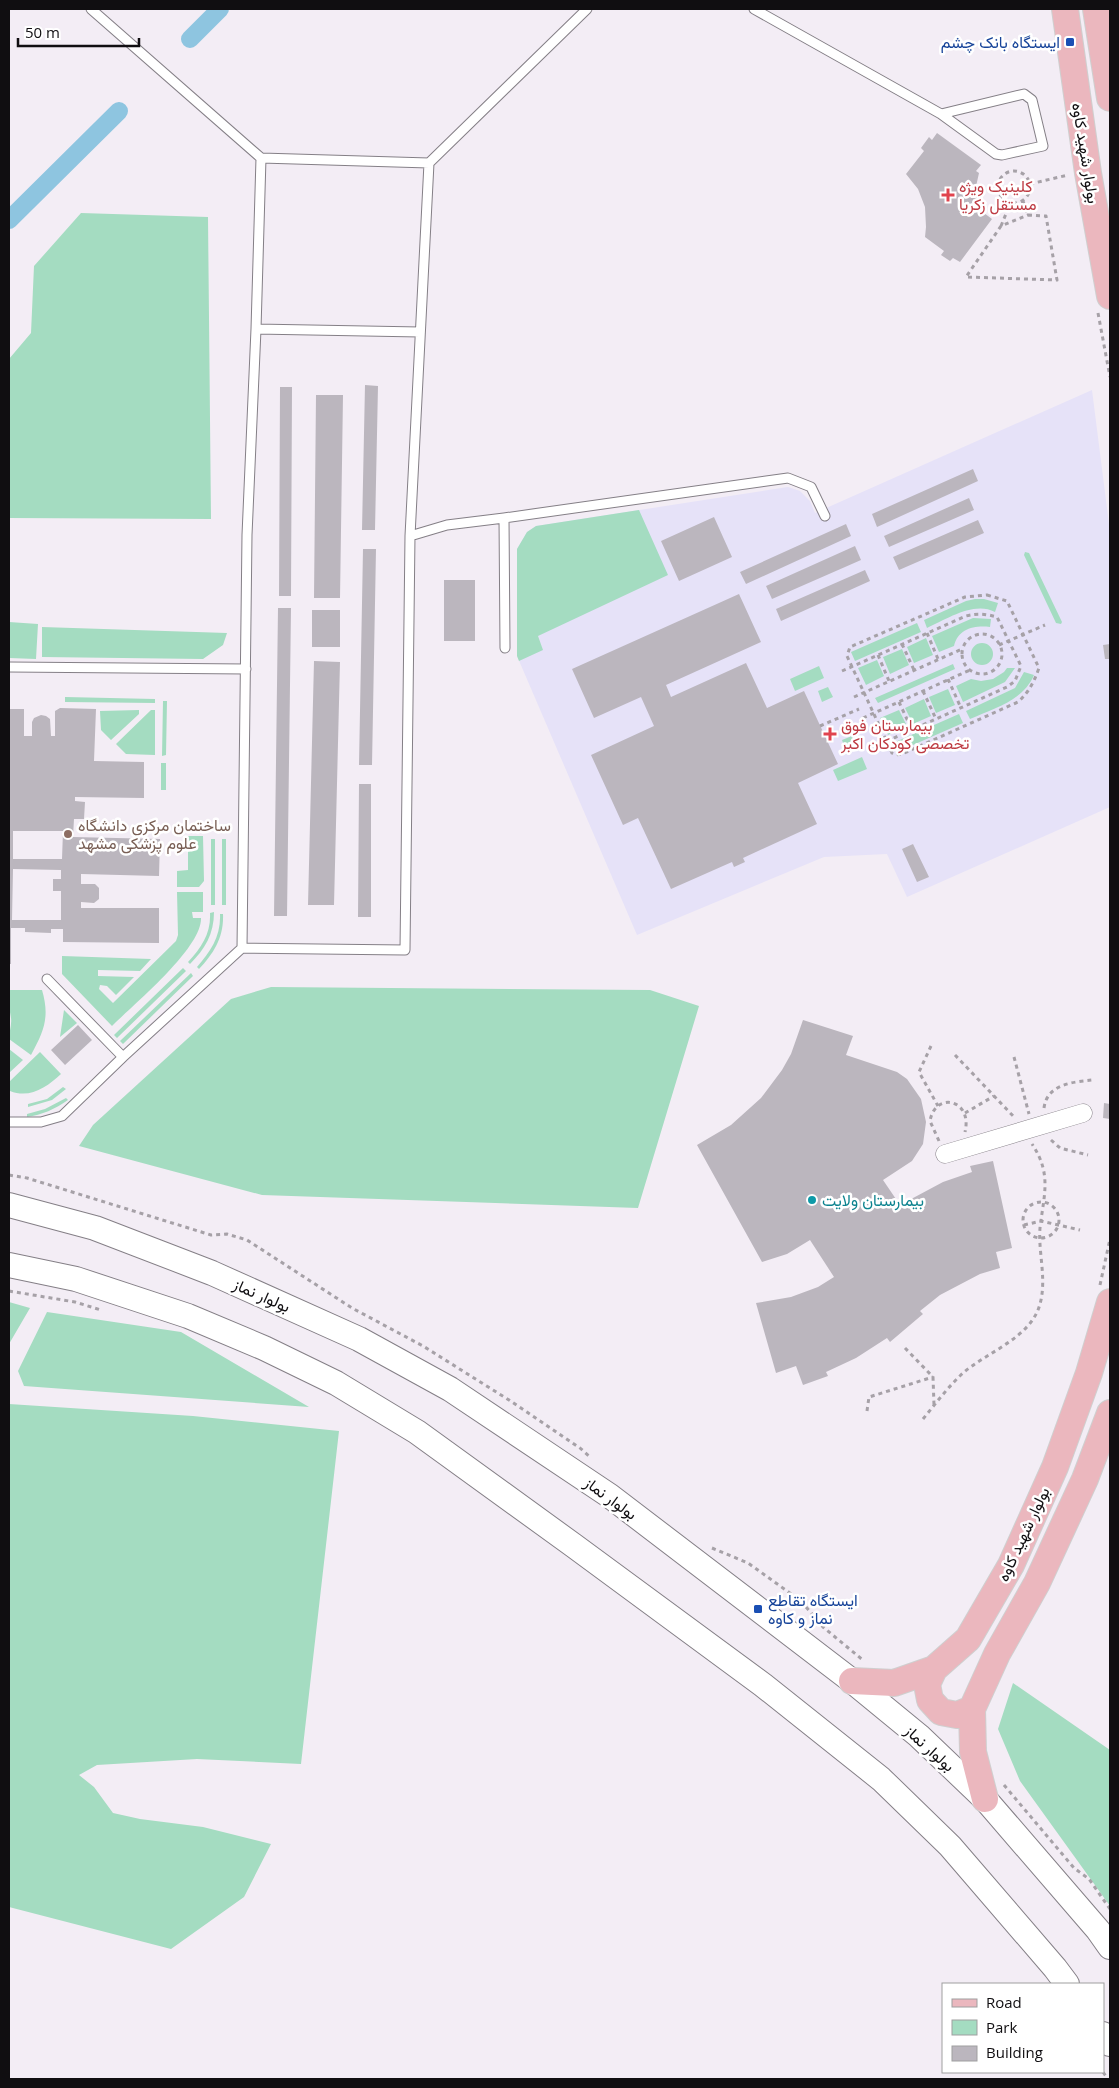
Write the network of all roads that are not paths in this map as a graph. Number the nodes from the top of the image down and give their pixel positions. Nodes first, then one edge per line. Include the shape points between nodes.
1 (90, 9) edge
2 (587, 9) edge
3 (754, 9) edge
4 (1065, 9) edge
5 (1096, 9) edge
6 (1110, 98) edge
7 (941, 114) junction
8 (261, 158) junction
9 (429, 163) junction
10 (1110, 296) edge
11 (256, 330) junction
12 (420, 332) junction
13 (826, 516) dead end
14 (504, 518) junction
15 (410, 536) junction
16 (505, 648) dead end
17 (9, 667) edge
18 (246, 669) junction
19 (242, 948) junction
20 (47, 979) dead end
21 (123, 1057) junction
22 (1083, 1113) dead end
23 (9, 1122) edge
24 (952, 1152) road end
25 (9, 1205) edge
26 (9, 1265) edge
27 (1105, 1294) edge
28 (1110, 1413) edge
29 (934, 1670) junction
30 (862, 1673) junction
31 (972, 1709) junction
32 (985, 1799) junction
33 (1110, 1947) edge
34 (1066, 1983) edge

1 - 8 lane
2 - 9 lane
3 - 7 lane
4 - 10 main road, بولوار شهید کاوه via 1088,173
5 - 6 main road, بولوار شهید کاوه
7 - 7 lane via 996,154 1043,146 1032,100 1024,94
8 - 9 lane
8 - 11 lane
9 - 12 lane
11 - 12 lane
11 - 18 lane via 247,535
12 - 15 lane
13 - 14 lane via 811,487 788,478
14 - 15 lane via 447,525
14 - 16 lane
15 - 19 lane via 405,950
17 - 18 lane
18 - 19 lane
19 - 21 lane
20 - 21 lane
21 - 23 lane via 62,1116 41,1122
22 - 24 street
25 - 30 main road, بولوار نماز via 96,1228 212,1273 359,1339 450,1389 610,1496
26 - 34 main road via 76,1279 188,1316 336,1383 417,1432 764,1686 881,1778 950,1846
27 - 29 main road, بولوار شهید کاوه via 1089,1373 1054,1467 1011,1565 968,1639
28 - 31 main road, بولوار شهید کاوه via 1085,1479 1037,1583 996,1654
29 - 30 main road, بولوار شهید کاوه via 894,1683
29 - 31 main road via 927,1684 930,1700 941,1712 957,1715
30 - 32 main road, بولوار نماز via 919,1736
31 - 32 main road, بولوار شهید کاوه via 973,1752
32 - 33 main road, بولوار نماز

